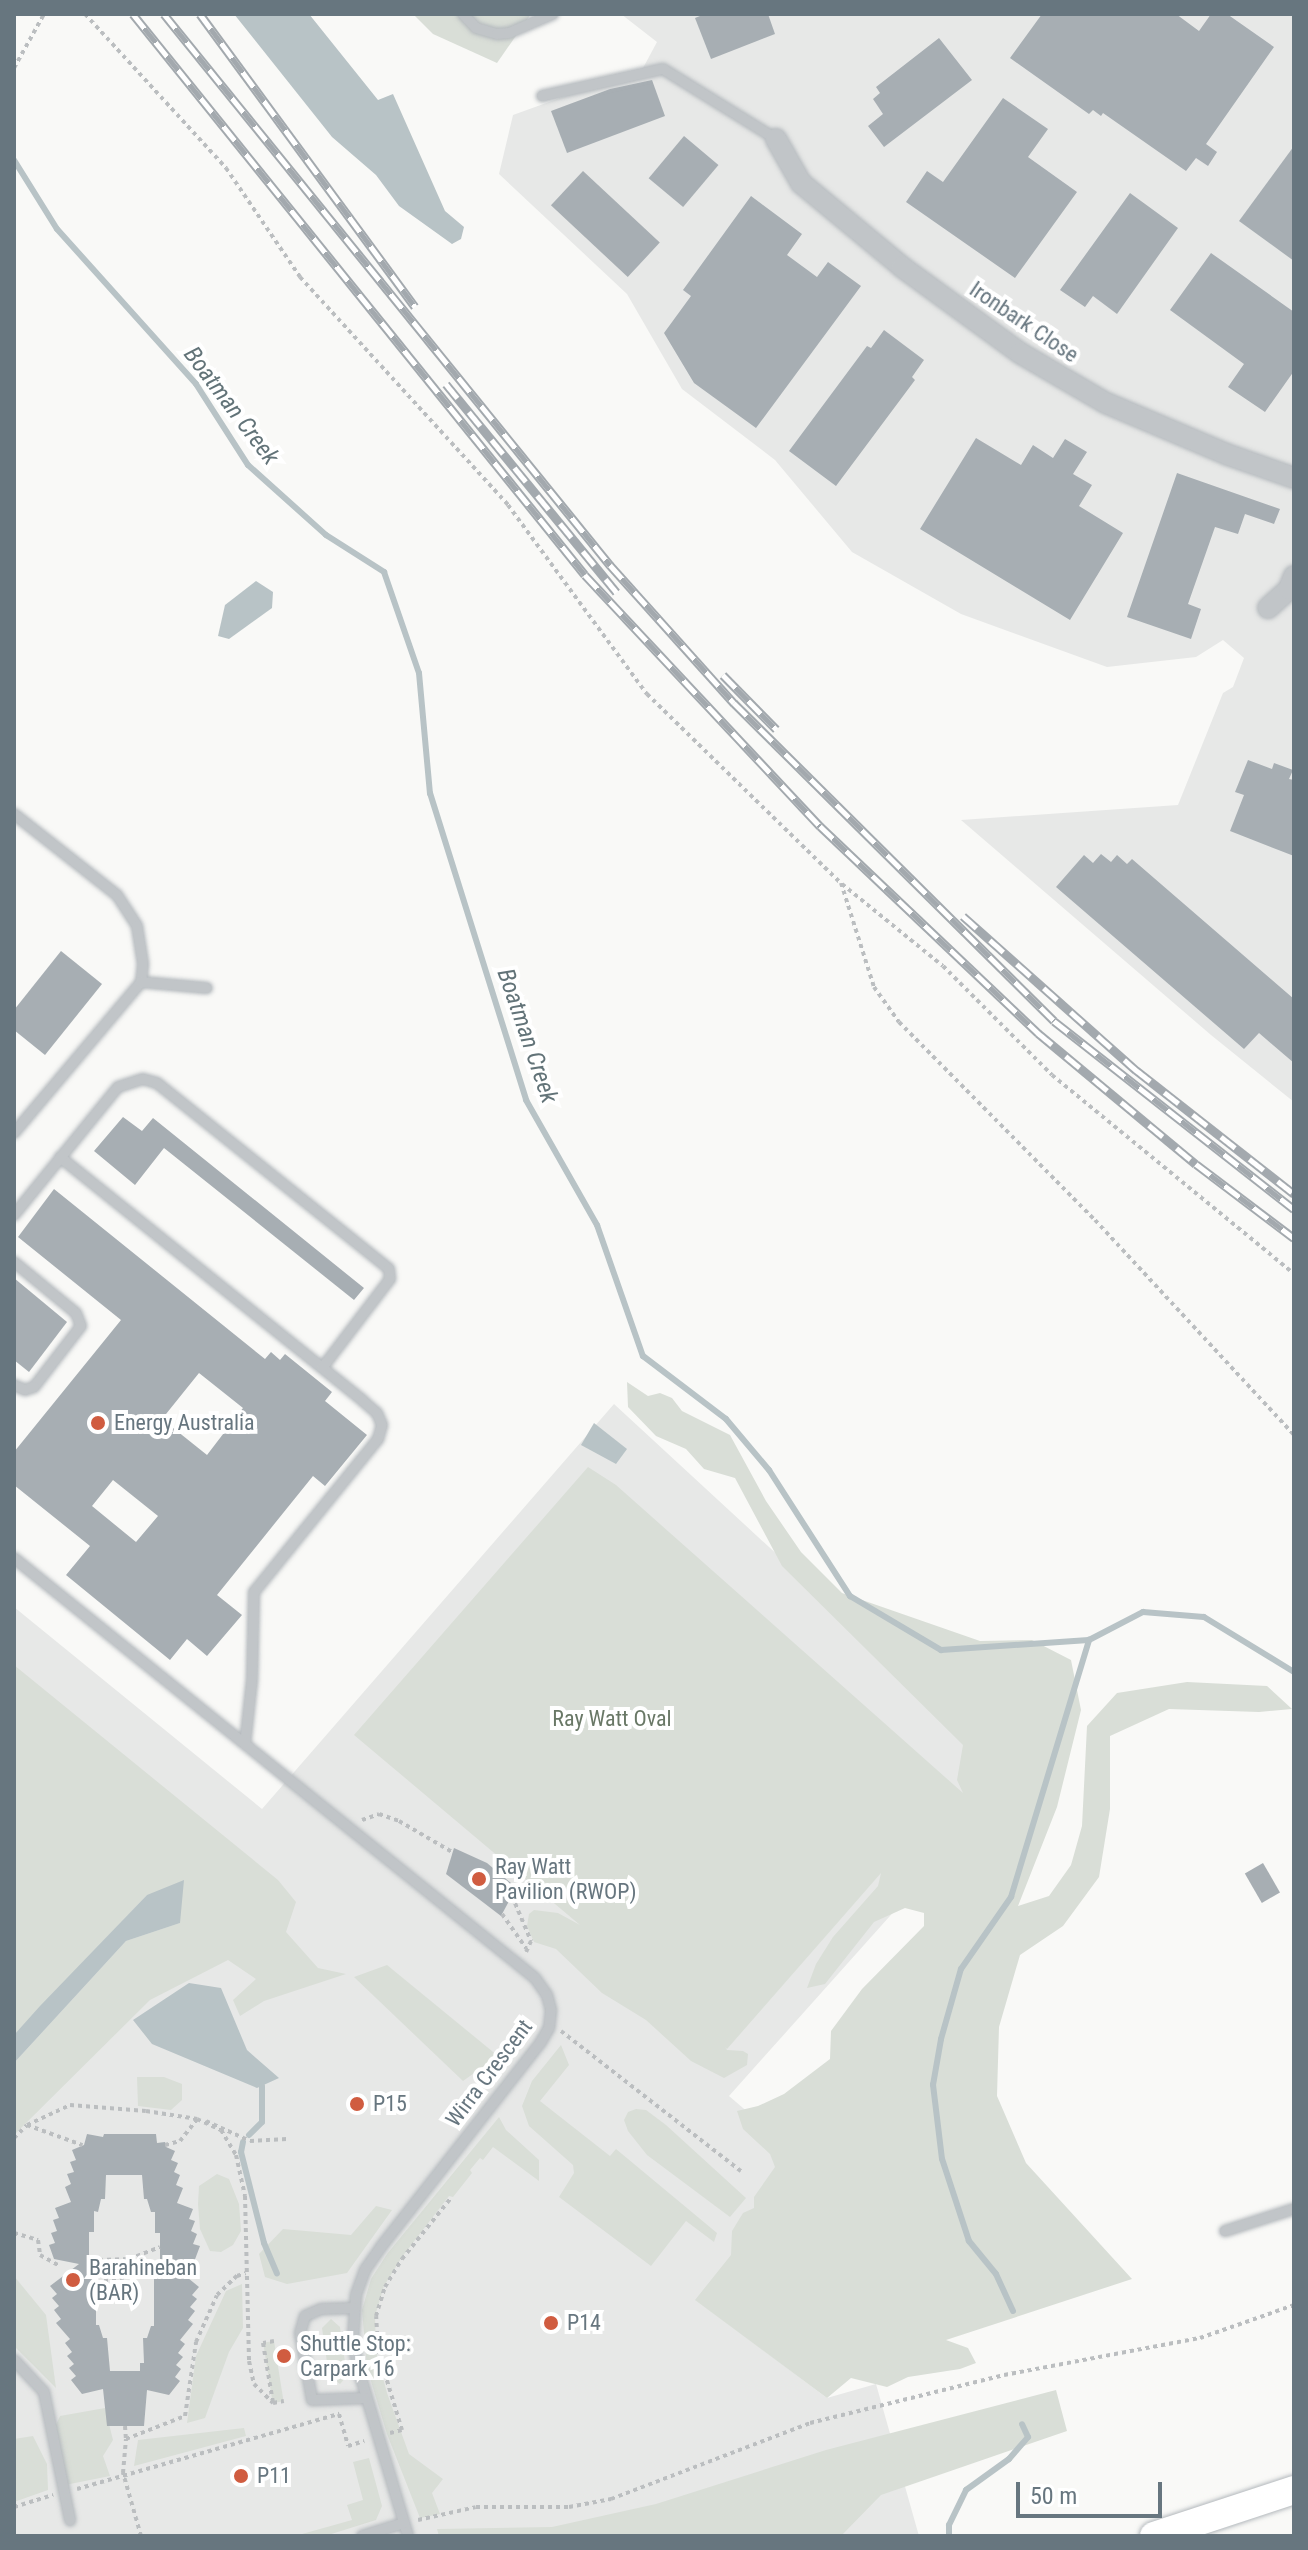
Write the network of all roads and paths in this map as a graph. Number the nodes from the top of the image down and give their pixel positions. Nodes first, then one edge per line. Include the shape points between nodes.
1 (44, 14) edge
2 (85, 14) edge
3 (463, 14) edge
4 (553, 14) edge
5 (14, 68) edge
6 (542, 96) dead end
7 (776, 139) joint
8 (1294, 478) edge
9 (1294, 576) edge
10 (1268, 608) dead end
11 (14, 814) edge
12 (841, 883) junction
13 (141, 982) junction
14 (207, 988) dead end
15 (14, 1133) edge
16 (60, 1157) junction
17 (14, 1215) edge
18 (14, 1262) edge
19 (1294, 1274) edge
20 (323, 1367) junction
21 (14, 1385) edge
22 (1294, 1435) edge
23 (14, 1558) edge
24 (245, 1744) junction
25 (350, 1829) junction
26 (452, 1852) dead end
27 (512, 1896) dead end
28 (502, 1914) dead end
29 (527, 1950) junction
30 (520, 1965) junction
31 (550, 2022) junction
32 (197, 2119) junction
33 (27, 2125) junction
34 (14, 2138) edge
35 (287, 2139) dead end
36 (82, 2145) dead end
37 (165, 2145) dead end
38 (741, 2171) dead end
39 (450, 2199) dead end
40 (1294, 2209) edge
41 (1225, 2231) dead end
42 (14, 2233) edge
43 (160, 2247) dead end
44 (120, 2257) junction
45 (58, 2265) dead end
46 (121, 2269) junction
47 (246, 2273) junction
48 (122, 2280) junction
49 (92, 2288) dead end
50 (1294, 2305) edge
51 (353, 2308) junction
52 (274, 2341) dead end
53 (14, 2360) edge
54 (365, 2398) junction
55 (284, 2401) dead end
56 (273, 2403) junction
57 (125, 2426) dead end
58 (387, 2434) dead end
59 (126, 2439) junction
60 (364, 2441) dead end
61 (124, 2476) junction
62 (1294, 2490) edge
63 (62, 2493) junction
64 (14, 2507) edge
65 (70, 2520) dead end
66 (404, 2523) junction
67 (141, 2536) edge
68 (362, 2536) edge
69 (408, 2536) edge
70 (1154, 2536) edge

1 - 5 path
2 - 12 path via 226,168 300,277 508,505 647,694
3 - 4 lane via 476,28 497,34
6 - 7 lane via 663,69
7 - 8 street, Ironbark Close via 801,183 902,267 1020,353 1106,403
9 - 10 street via 1289,589
11 - 13 lane via 117,895 137,926
12 - 19 path via 943,966 1052,1075
12 - 22 path via 874,987 899,1022 1095,1220
13 - 14 lane
13 - 15 lane
16 - 17 lane
16 - 20 lane
16 - 20 lane via 118,1087 143,1079 169,1089 389,1269 390,1279
18 - 21 lane via 76,1313 81,1326 34,1387
20 - 24 lane via 377,1413 382,1425 378,1439 254,1592
23 - 24 lane, Wirra Crescent
24 - 25 lane, Wirra Crescent
25 - 26 path via 379,1814
25 - 30 lane, Wirra Crescent
27 - 29 path via 531,1941
28 - 29 path
29 - 30 path
30 - 31 lane, Wirra Crescent via 547,1995
31 - 38 path
31 - 51 lane, Wirra Crescent via 505,2091 365,2270
32 - 33 path via 70,2105
32 - 35 path via 250,2141
32 - 37 path via 180,2141
32 - 47 path via 221,2130 236,2155 245,2196
33 - 34 path
33 - 36 path
39 - 58 path via 402,2259 376,2316 378,2351 402,2430
40 - 41 lane
42 - 45 path via 38,2240 40,2255
43 - 44 path
44 - 46 path
44 - 46 path via 98,2262
46 - 48 path
46 - 48 path via 147,2273
47 - 56 path via 249,2361 254,2384
47 - 59 path via 217,2295 196,2342 185,2416
48 - 49 path
50 - 66 path via 1200,2338 1004,2375 810,2423 611,2499 569,2507 476,2507
51 - 54 lane, Wirra Crescent via 353,2339
51 - 54 lane via 321,2309 305,2316 300,2333 312,2400
52 - 56 path via 263,2343
53 - 63 lane via 44,2392
54 - 66 lane, Wirra Crescent
55 - 56 path
57 - 59 path
59 - 61 path
60 - 61 path via 348,2446 339,2414
61 - 63 path
61 - 67 path
62 - 70 main road
63 - 64 path
63 - 65 lane
66 - 68 lane
66 - 69 lane, Wirra Crescent

